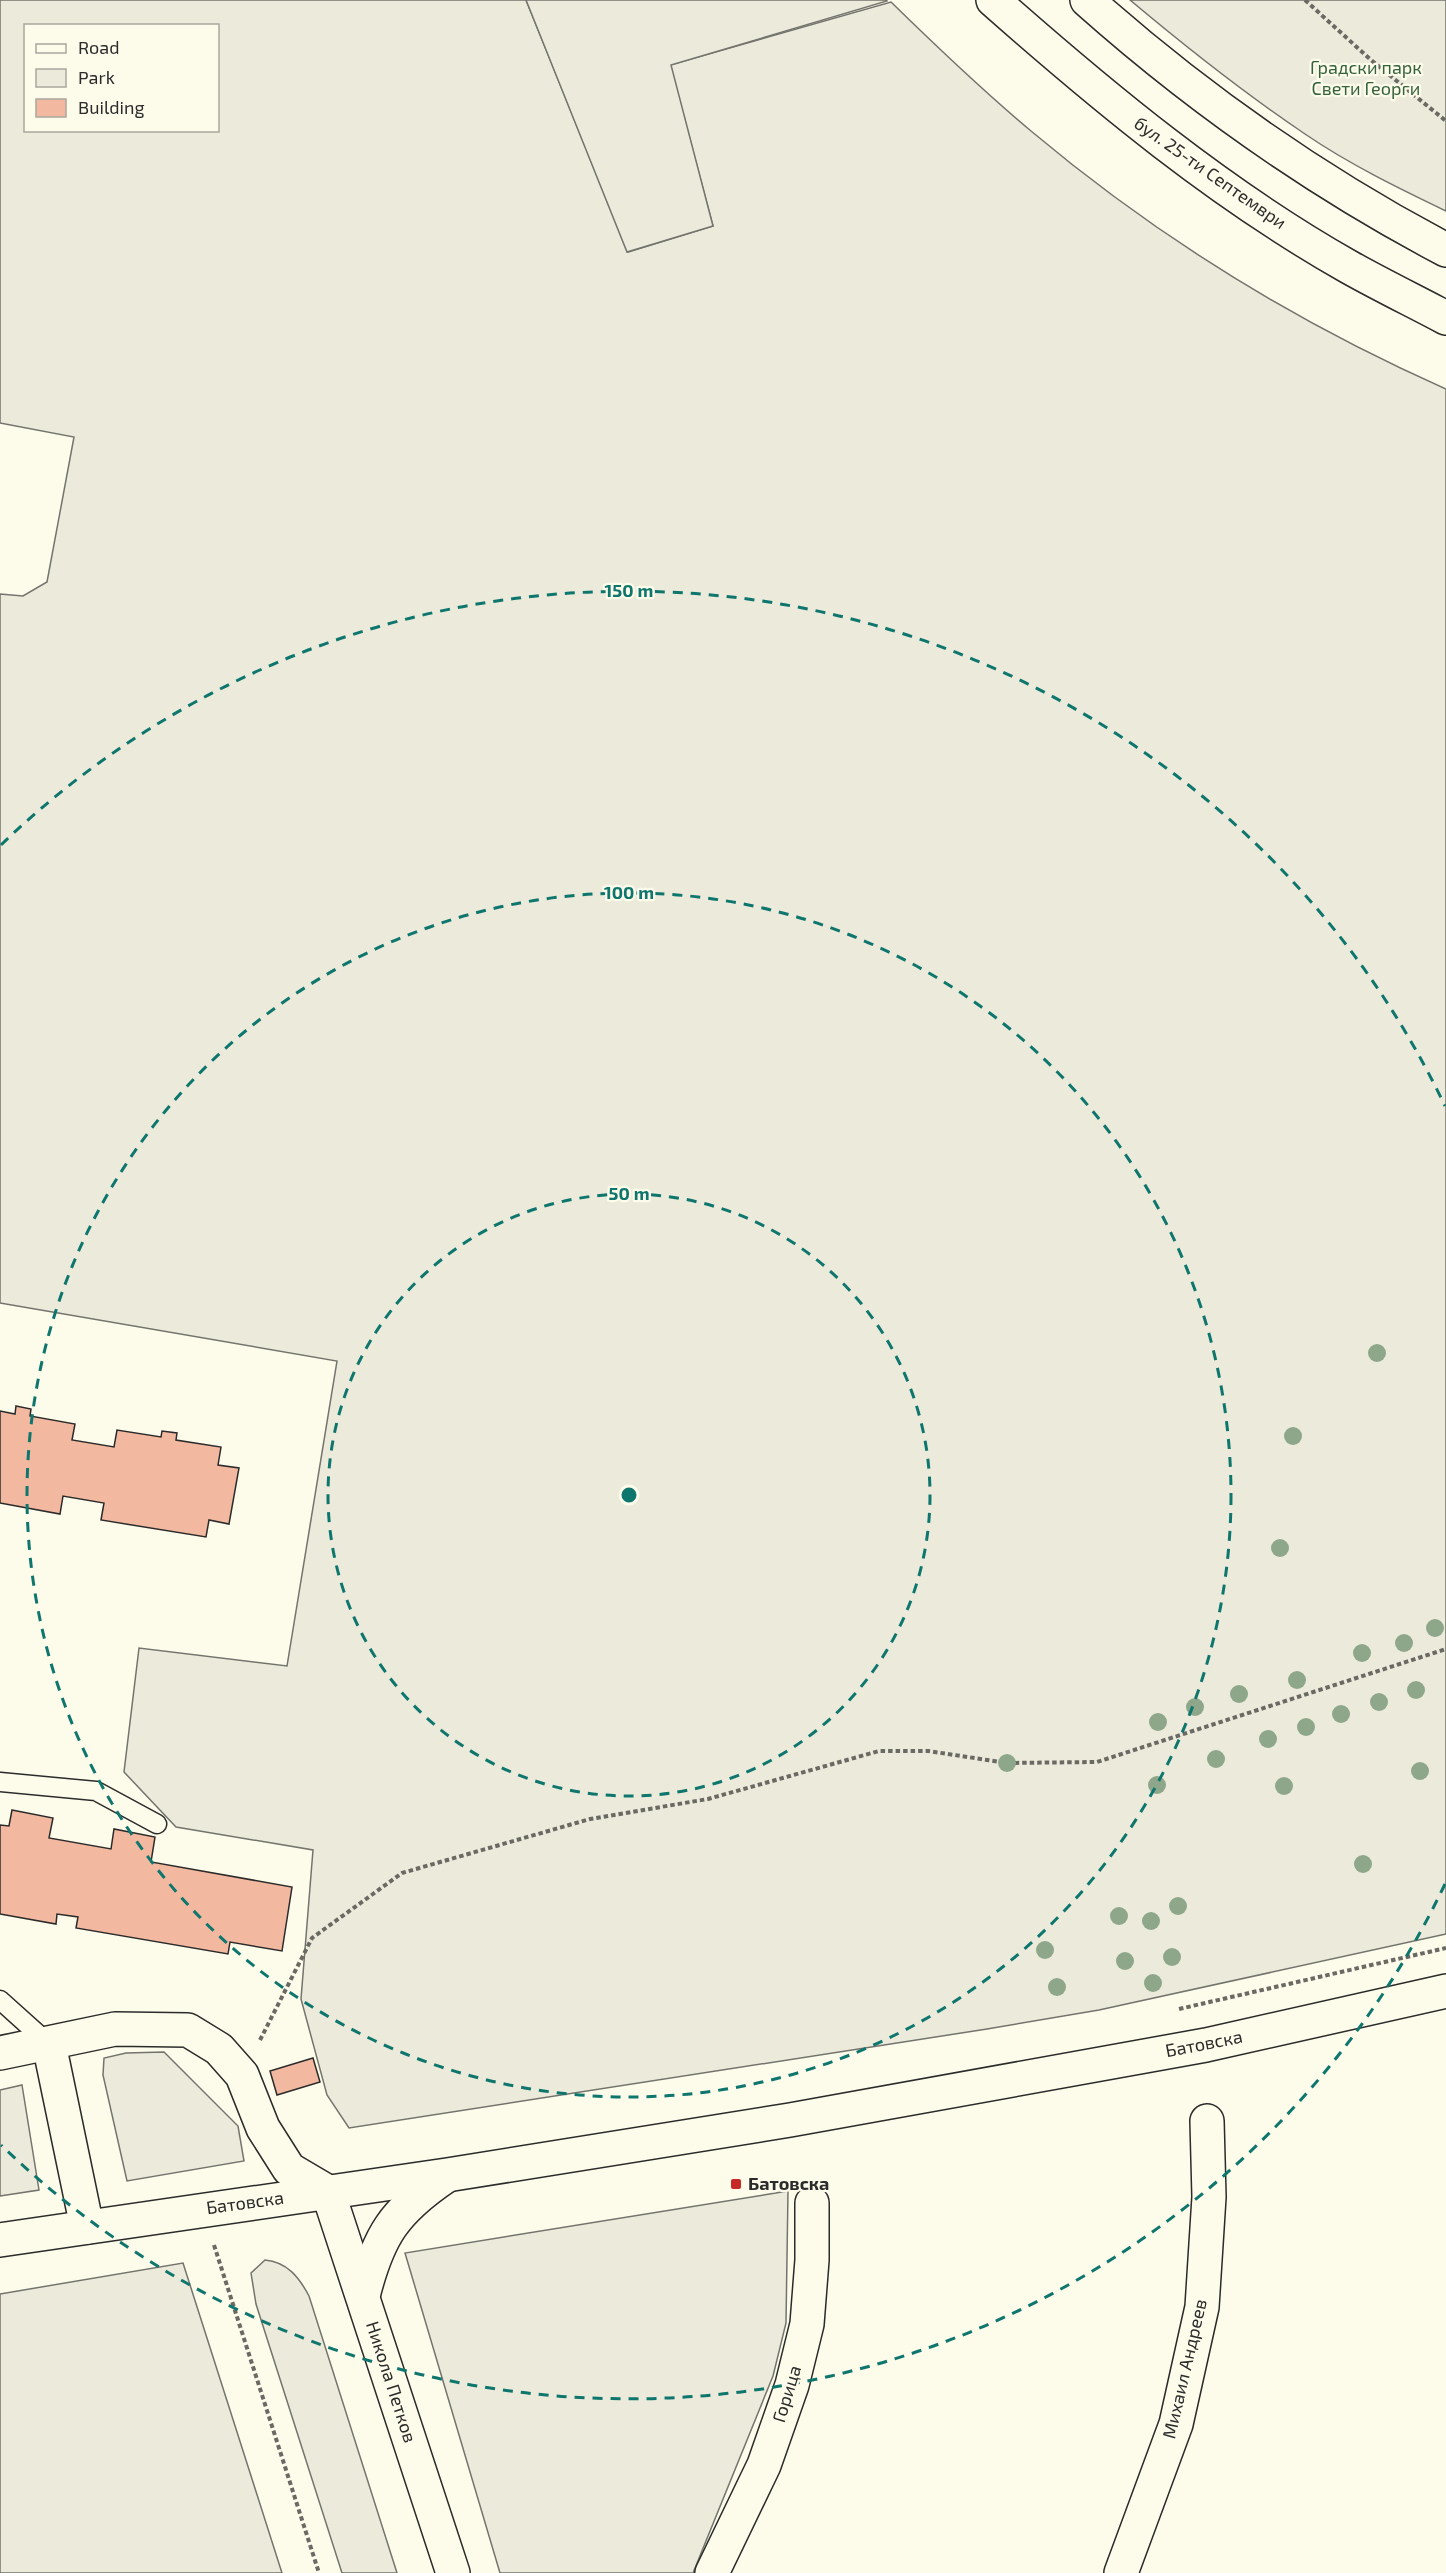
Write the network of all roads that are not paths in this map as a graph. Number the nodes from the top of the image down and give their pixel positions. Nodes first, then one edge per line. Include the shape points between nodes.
1 (993, 0) edge
2 (1087, 0) edge
3 (1446, 250) edge
4 (1446, 318) edge
5 (0, 1782) edge
6 (157, 1824) dead end
7 (1446, 1991) edge
8 (0, 2000) edge
9 (49, 2044) junction
10 (0, 2053) edge
11 (1207, 2121) dead end
12 (447, 2175) junction
13 (328, 2192) junction
14 (812, 2203) dead end
15 (87, 2227) junction
16 (0, 2240) edge
17 (363, 2296) junction
18 (453, 2573) edge
19 (712, 2573) edge
20 (1121, 2573) edge

1 - 4 street, бул. 25-ти Септември via 1083,80 1258,209 1348,267
2 - 3 street via 1137,44 1297,162 1384,217
5 - 6 lane via 96,1791
7 - 12 street, Батовска via 1206,2045 790,2120
8 - 9 lane
9 - 10 street
9 - 13 street via 115,2029 188,2030 219,2049 242,2075 263,2128 289,2169
9 - 15 street
11 - 20 street, Михаил Андреев via 1209,2197 1202,2307 1176,2424
12 - 13 street, Батовска
12 - 17 street via 416,2196 391,2225 372,2259
13 - 15 street, Батовска
13 - 17 street, Никола Петков
14 - 19 street, Горица via 807,2324 792,2385 764,2465
15 - 16 street, Батовска
17 - 18 street, Никола Петков

